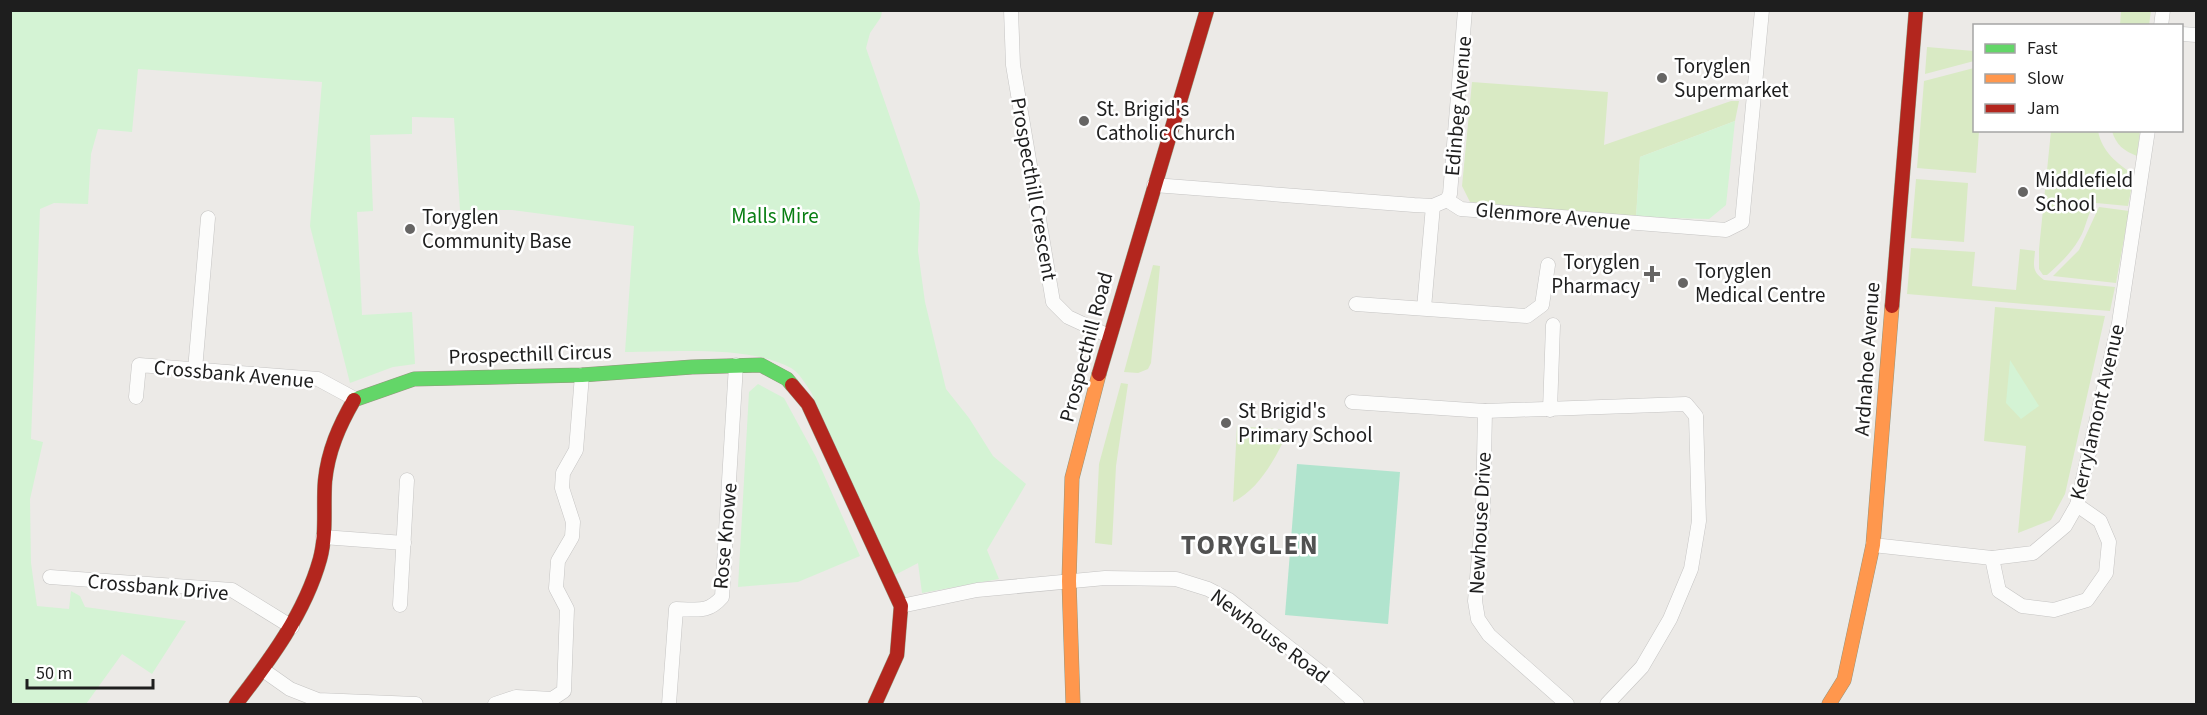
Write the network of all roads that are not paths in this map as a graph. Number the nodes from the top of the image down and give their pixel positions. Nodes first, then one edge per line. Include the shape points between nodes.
1 (1011, 10) edge
2 (1207, 10) edge
3 (1465, 10) edge
4 (1762, 10) edge
5 (1916, 10) edge
6 (2148, 132) edge
7 (1154, 185) junction
8 (1447, 200) junction
9 (1433, 206) junction
10 (208, 218) dead end
11 (1548, 265) dead end
12 (1356, 304) dead end
13 (1424, 308) junction
14 (1553, 325) dead end
15 (1109, 336) junction
16 (736, 365) junction
17 (195, 370) junction
18 (582, 375) junction
19 (136, 397) dead end
20 (355, 399) junction
21 (1352, 402) dead end
22 (1550, 410) junction
23 (1485, 411) junction
24 (407, 480) dead end
25 (2077, 505) junction
26 (322, 537) junction
27 (404, 543) junction
28 (1874, 545) junction
29 (1992, 558) junction
30 (50, 578) dead end
31 (1069, 581) junction
32 (400, 605) dead end
33 (901, 606) junction
34 (292, 627) junction
35 (263, 670) junction
36 (236, 705) edge
37 (416, 705) edge
38 (495, 705) edge
39 (669, 705) edge
40 (875, 705) edge
41 (1072, 705) edge
42 (1357, 705) edge
43 (1567, 705) edge
44 (1607, 705) edge
45 (1829, 705) edge

1 - 15 street, Prospecthill Crescent via 1013,65 1053,302 1068,317
2 - 7 street, Prospecthill Road
3 - 8 street, Edinbeg Avenue
4 - 8 street, Glenmore Avenue via 1742,222 1726,230 1461,209
5 - 28 street, Ardnahoe Avenue
6 - 25 street, Kerrylamont Avenue via 2119,322
7 - 9 street, Glenmore Avenue
7 - 15 street, Prospecthill Road
8 - 9 street, Glenmore Avenue
9 - 13 street
10 - 17 street
11 - 13 street via 1542,305 1527,316
12 - 13 street
14 - 22 street
15 - 31 street, Prospecthill Road via 1072,478
16 - 18 street, Prospecthill Circus
16 - 33 street, Prospecthill Circus via 760,365 775,371 808,404
16 - 39 street, Rose Knowe via 722,597 713,607 703,610 676,609
17 - 19 street, Crossbank Avenue via 139,366
17 - 20 street, Crossbank Avenue via 318,379
18 - 20 street, Prospecthill Circus via 414,379
18 - 38 street via 576,450 562,481 573,522 572,537 558,561 556,588 567,609 564,691 552,699 516,698
20 - 26 street via 336,431 328,459
21 - 23 street
22 - 23 street
22 - 44 street via 1686,404 1696,416 1699,521 1691,569 1670,619 1642,667
23 - 43 street, Newhouse Drive via 1483,510 1475,601 1478,619 1489,635
24 - 27 street
25 - 29 street, Kerrylamont Avenue via 2065,526 2033,553
25 - 29 street via 2100,521 2109,542 2106,573 2087,600 2054,610 2022,606 1999,591
26 - 27 street
26 - 34 street via 312,581
27 - 32 street
28 - 29 street, Kerrylamont Avenue
28 - 45 street, Ardnahoe Avenue via 1844,680
30 - 34 street, Crossbank Drive via 232,590
31 - 33 street via 977,590
31 - 41 street, Prospecthill Road
31 - 42 street, Newhouse Road via 1176,579 1208,588 1246,613
33 - 40 street, Prospecthill Circus via 897,655
34 - 35 street
35 - 36 street
35 - 37 street via 290,689 318,700

